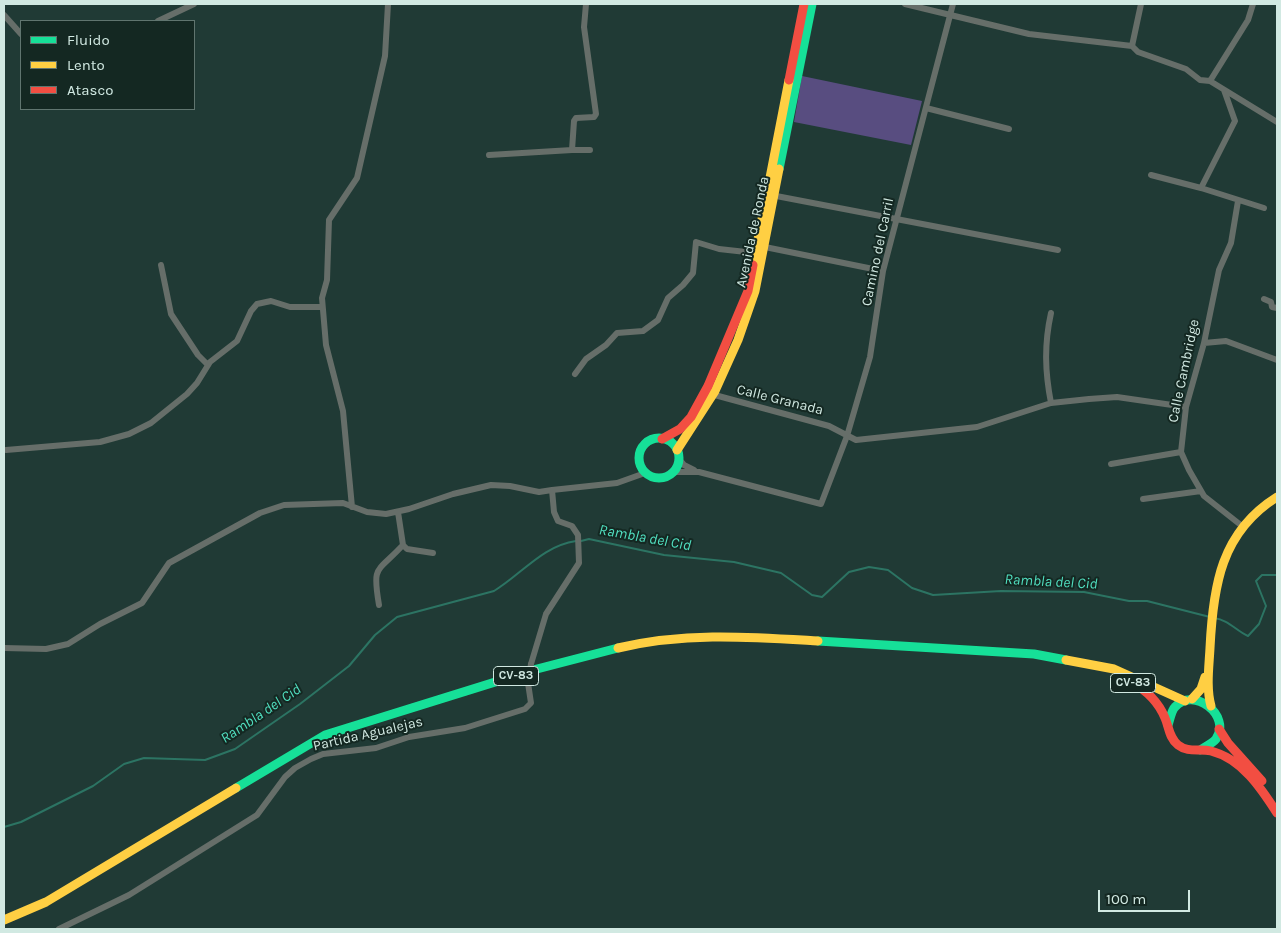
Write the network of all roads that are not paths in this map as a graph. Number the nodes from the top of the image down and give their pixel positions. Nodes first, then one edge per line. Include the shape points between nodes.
1 (194, 4) edge
2 (388, 4) edge
3 (586, 4) edge
4 (804, 4) edge
5 (812, 4) edge
6 (906, 4) edge
7 (952, 4) edge
8 (1141, 4) edge
9 (1253, 4) edge
10 (950, 14) junction
11 (4, 15) edge
12 (160, 20) edge
13 (20, 33) edge
14 (1132, 46) junction
15 (1210, 81) junction
16 (1224, 90) junction
17 (926, 108) junction
18 (1277, 122) edge
19 (1009, 129) dead end
20 (572, 150) junction
21 (590, 150) dead end
22 (490, 155) dead end
23 (1151, 175) dead end
24 (1201, 188) junction
25 (771, 195) junction
26 (1238, 201) junction
27 (1264, 208) dead end
28 (896, 220) junction
29 (759, 249) junction
30 (1058, 250) dead end
31 (161, 265) dead end
32 (883, 271) junction
33 (1264, 299) dead end
34 (322, 307) junction
35 (1277, 308) edge
36 (1050, 313) dead end
37 (1204, 343) junction
38 (1277, 360) edge
39 (208, 366) junction
40 (575, 374) dead end
41 (709, 393) junction
42 (1051, 403) junction
43 (1186, 407) junction
44 (846, 436) junction
45 (662, 439) junction
46 (6, 450) dead end
47 (1181, 452) junction
48 (678, 455) junction
49 (1111, 464) dead end
50 (643, 470) junction
51 (674, 472) junction
52 (699, 472) junction
53 (552, 490) junction
54 (1200, 491) junction
55 (1277, 496) edge
56 (1143, 500) dead end
57 (352, 507) junction
58 (398, 512) junction
59 (1242, 526) junction
60 (403, 545) junction
61 (433, 553) dead end
62 (379, 606) dead end
63 (4, 648) edge
64 (1080, 661) junction
65 (1209, 664) junction
66 (1189, 700) junction
67 (1211, 706) junction
68 (1168, 726) junction
69 (1219, 729) junction
70 (1200, 750) junction
71 (1277, 813) edge
72 (4, 920) edge
73 (59, 929) edge

1 - 12 street
2 - 34 street via 385,56 357,178 329,220 327,280
3 - 20 street via 584,27 596,114 594,117 576,118
4 - 25 main road, Avenida de Ronda
5 - 25 main road, Avenida de Ronda
6 - 10 street
7 - 10 street, Camino del Carril
8 - 14 street
9 - 15 street via 1248,20
10 - 14 street via 1029,34
10 - 17 street, Camino del Carril
11 - 13 street
14 - 15 street via 1138,52 1186,69 1200,80
15 - 16 street
16 - 18 street
16 - 24 street via 1235,121
17 - 19 street
17 - 28 street, Camino del Carril
20 - 21 street
20 - 22 street
23 - 24 street
24 - 26 street
25 - 28 street
25 - 29 main road, Avenida de Ronda
26 - 27 street
26 - 37 street, Calle Cambridge via 1231,243 1220,270
28 - 30 street
28 - 32 street, Camino del Carril
29 - 32 street
29 - 40 street via 719,248 696,242 690,277 668,298 658,320 644,331 617,333 586,359
29 - 41 main road, Avenida de Ronda via 755,291 738,340
31 - 39 street via 171,314
32 - 44 street, Camino del Carril via 870,357
33 - 35 street
34 - 39 street via 290,307 271,302 257,304 238,341
34 - 57 street via 326,344 344,411
36 - 42 street via 1045,370
37 - 38 street via 1226,341
37 - 43 street, Calle Cambridge
39 - 46 street via 187,394 151,423 129,434 100,442
41 - 44 street, Calle Granada via 829,426
41 - 45 main road, Avenida de Ronda via 680,429
41 - 48 main road, Avenida de Ronda
42 - 43 street via 1117,397
42 - 44 street via 977,427 856,440
43 - 47 street, Calle Cambridge
44 - 52 street, Camino del Carril via 820,504
45 - 48 main road via 671,443
45 - 50 main road via 646,443 641,450 639,458
47 - 49 street
47 - 54 street
48 - 51 main road
48 - 52 street via 684,465
50 - 51 main road via 656,478
50 - 53 street via 617,483
51 - 52 street
53 - 58 street via 539,492 491,485
53 - 73 street, Partida Agualejas, bridge via 552,507 558,521 572,526 578,535 579,563 546,614 531,664 528,682 531,703 525,709 465,728 409,737 376,748 323,754 285,777 257,815 129,895
54 - 56 street
54 - 59 street
55 - 59 main road
57 - 58 street via 367,512
57 - 63 street via 343,503 284,505 260,513 169,563 142,603 68,644 46,649
58 - 60 street
59 - 65 main road via 1229,547 1216,597
60 - 61 street via 407,549
60 - 62 street via 376,572 374,579
64 - 66 main road, CV-83 via 1114,669 1173,697
64 - 68 main road, CV-83 via 1141,688 1154,700
64 - 72 main road, CV-83 via 1034,654 729,636 648,641 537,669 325,735 46,902
65 - 66 main road via 1201,689
65 - 67 main road
66 - 67 main road, CV-83
66 - 68 main road via 1172,711
67 - 69 main road, CV-83
68 - 70 main road, CV-83 via 1178,746
69 - 70 main road via 1212,742
69 - 71 main road, CV-83 via 1228,744 1262,780
70 - 71 main road, CV-83 via 1219,754 1236,763 1258,784

